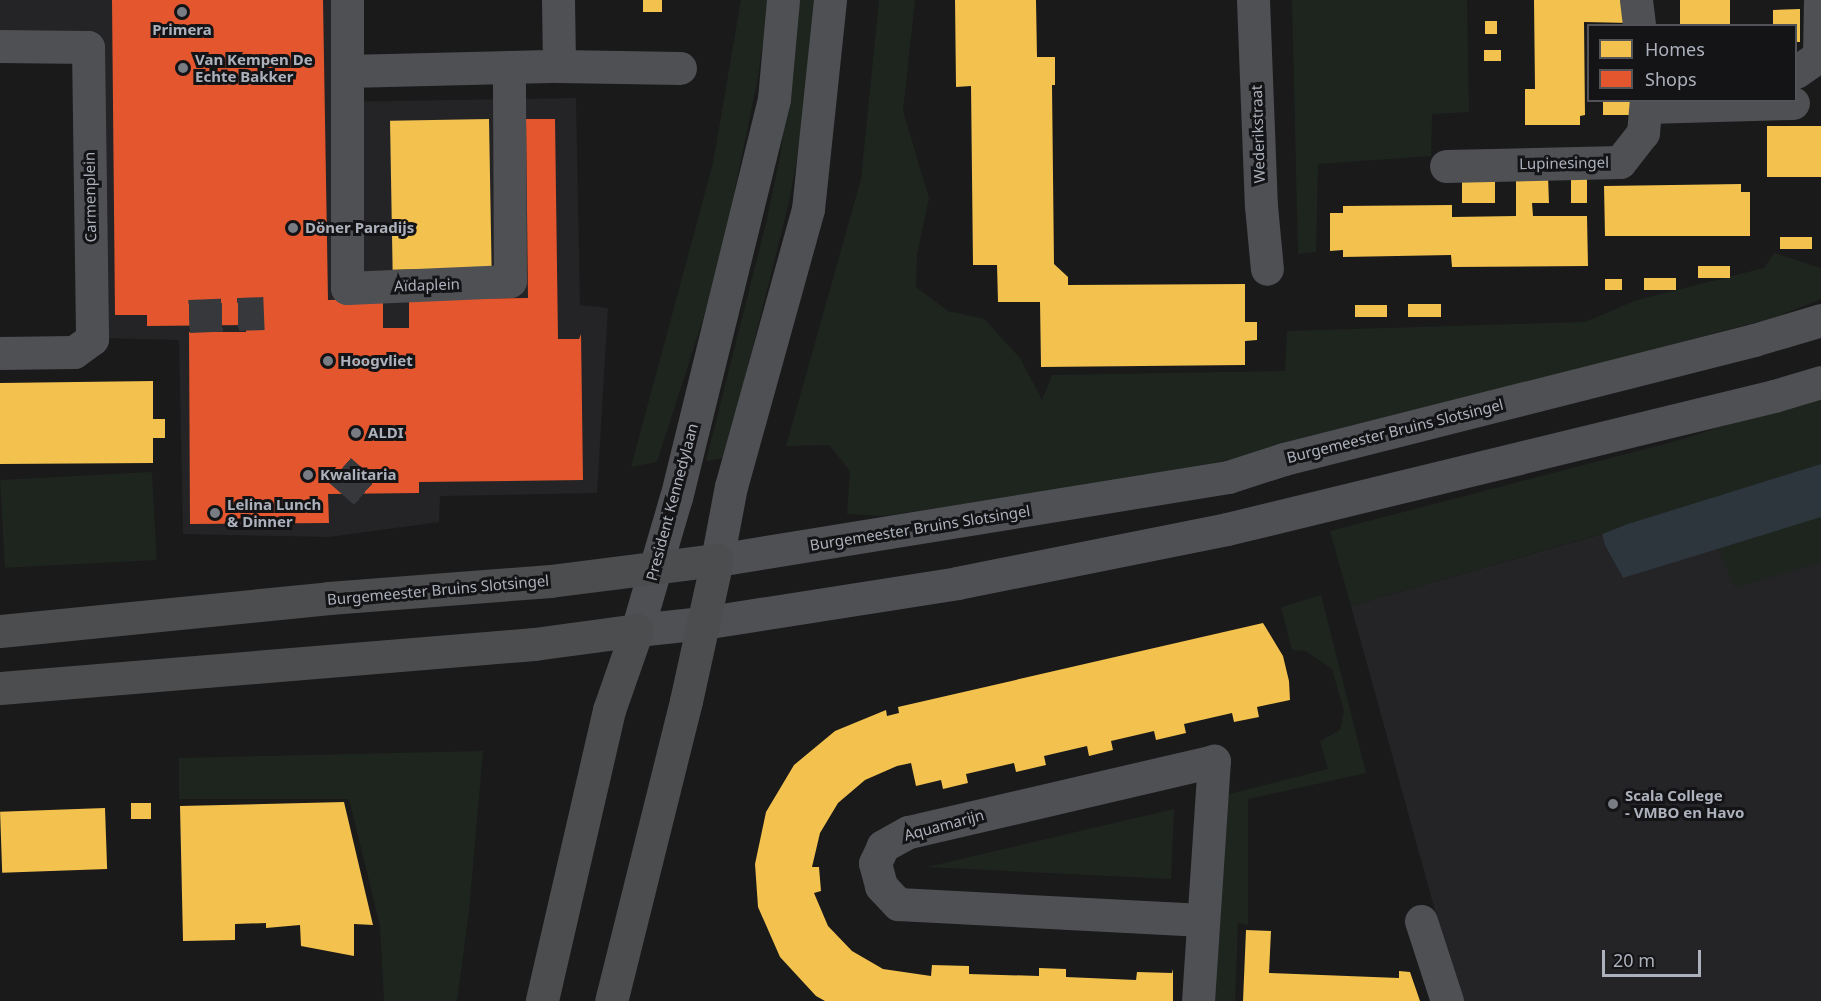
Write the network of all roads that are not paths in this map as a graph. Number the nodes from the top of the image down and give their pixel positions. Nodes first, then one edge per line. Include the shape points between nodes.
1 (346, 0) edge
2 (558, 0) edge
3 (783, 0) edge
4 (830, 0) edge
5 (1253, 0) edge
6 (1636, 0) edge
7 (1820, 0) edge
8 (1639, 24) edge
9 (0, 46) edge
10 (559, 66) junction
11 (509, 67) junction
12 (680, 68) dead end
13 (347, 71) junction
14 (1804, 87) edge
15 (1665, 102) edge
16 (1647, 104) edge
17 (1446, 165) dead end
18 (1267, 269) dead end
19 (1821, 320) edge
20 (0, 353) edge
21 (1821, 382) edge
22 (717, 560) junction
23 (653, 569) junction
24 (703, 623) junction
25 (637, 630) junction
26 (0, 631) edge
27 (0, 688) edge
28 (1203, 920) junction
29 (1421, 921) dead end
30 (542, 1001) edge
31 (611, 1001) edge
32 (1198, 1001) edge
33 (1447, 1001) edge

1 - 13 street, Aïdaplein
2 - 10 street
3 - 23 street, President Kennedylaan via 774,99 676,497
4 - 22 street via 808,209 732,486
5 - 18 street, Wederikstraat
6 - 8 street
7 - 14 street, Lupinesingel
9 - 20 street, Carmenplein via 88,47 92,339 74,352
10 - 11 street
10 - 12 street
11 - 13 street
11 - 13 street, Aïdaplein via 510,281 347,288
15 - 16 street, Lupinesingel
16 - 17 street, Lupinesingel via 1643,133 1620,162
19 - 22 street, Burgemeester Bruins Slotsingel via 1228,477
21 - 24 street via 1227,529 957,583
22 - 23 main road, Burgemeester Bruins Slotsingel
22 - 24 main road
23 - 25 street, President Kennedylaan
23 - 26 main road, Burgemeester Bruins Slotsingel
24 - 25 street
24 - 31 main road
25 - 27 main road via 534,644
25 - 30 main road, President Kennedylaan via 609,710
28 - 28 street, Aquamarijn via 897,904 881,886 875,863 883,846 908,832 1214,761
28 - 32 street, Aquamarijn
29 - 33 street

